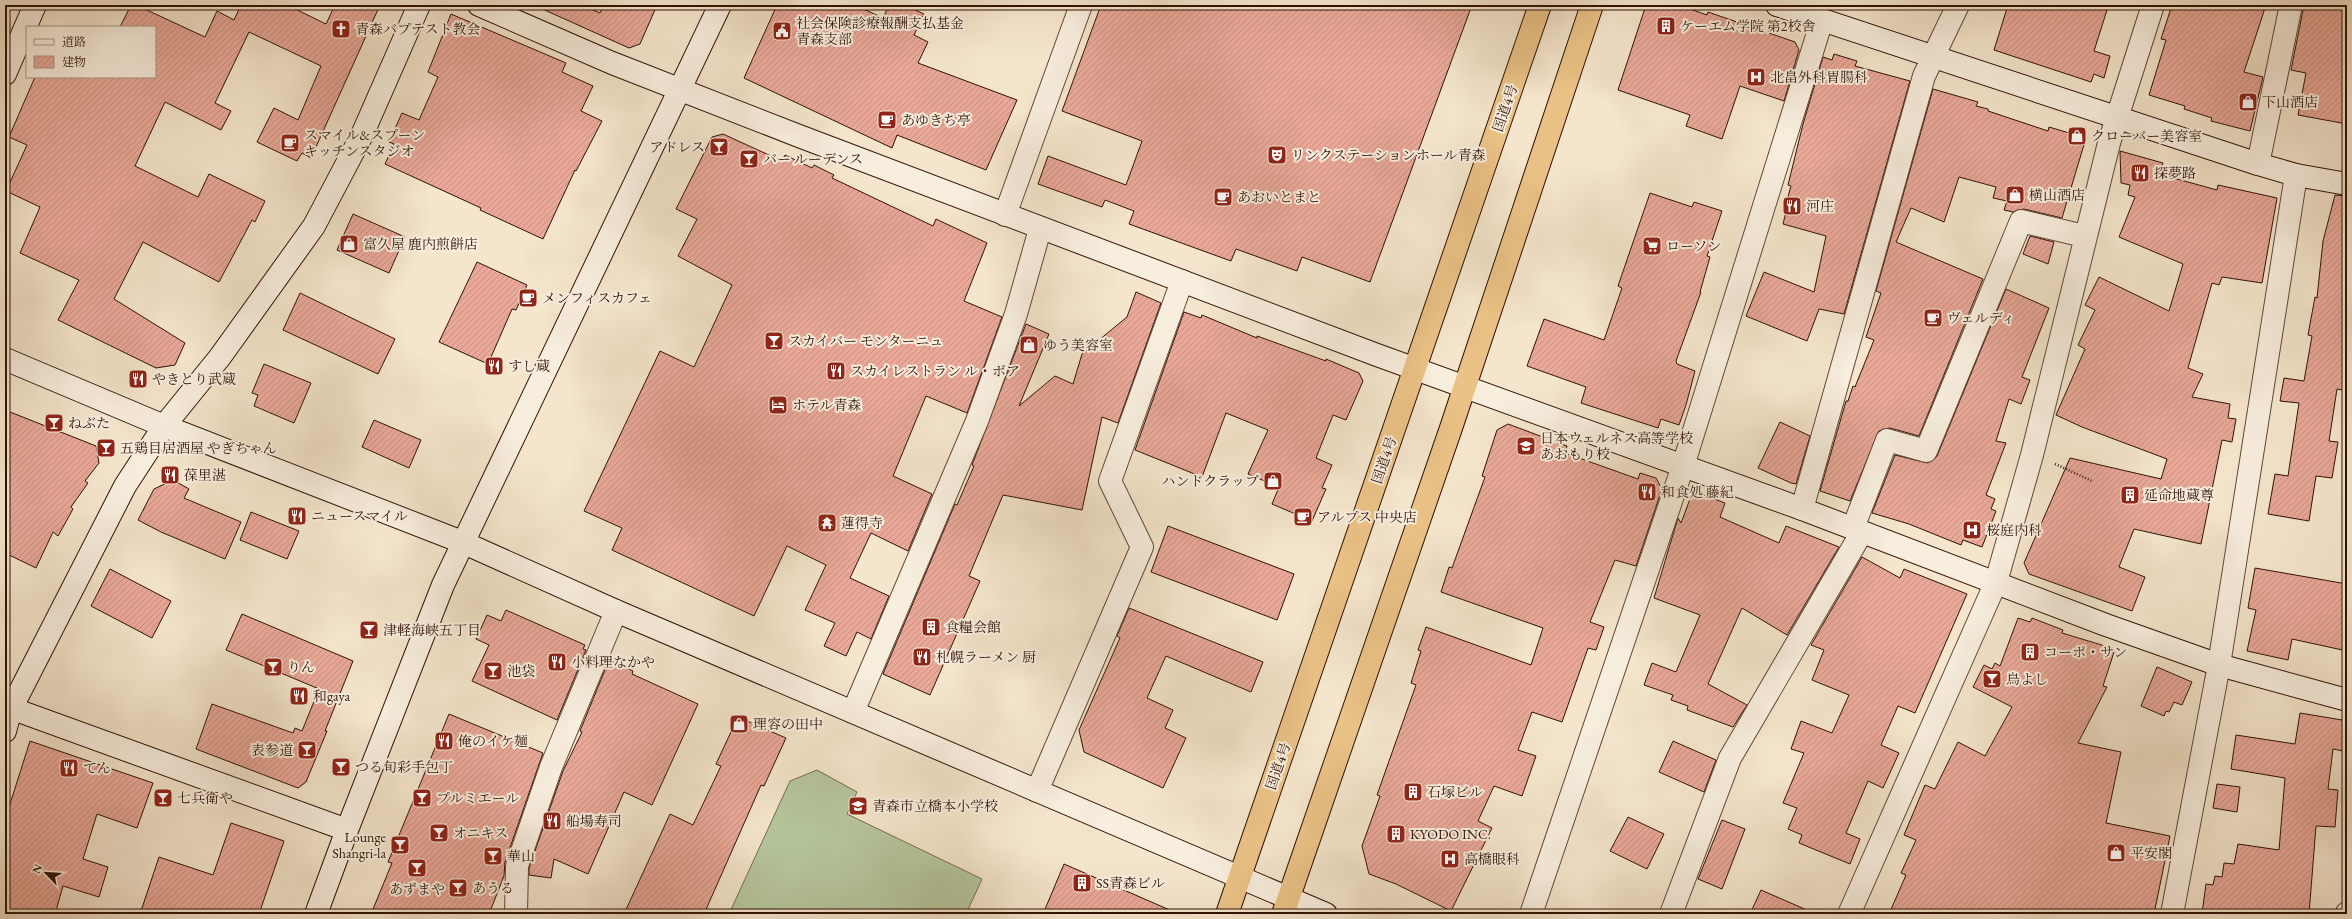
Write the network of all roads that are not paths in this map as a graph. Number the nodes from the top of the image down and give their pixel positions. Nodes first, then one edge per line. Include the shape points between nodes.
1 (36, 5) edge
2 (419, 5) edge
3 (479, 5) edge
4 (720, 5) edge
5 (1081, 5) edge
6 (1540, 5) edge
7 (1592, 5) edge
8 (1777, 5) edge
9 (1958, 5) edge
10 (2153, 5) edge
11 (2291, 5) edge
12 (1812, 13) edge
13 (27, 26) edge
14 (26, 27) edge
15 (1934, 58) junction
16 (5, 74) edge
17 (679, 89) junction
18 (2116, 118) junction
19 (2258, 164) junction
20 (2296, 175) junction
21 (2347, 184) edge
22 (1005, 215) junction
23 (1040, 229) junction
24 (2084, 236) junction
25 (1182, 281) junction
26 (5, 359) edge
27 (1415, 369) junction
28 (1465, 386) junction
29 (164, 426) junction
30 (1683, 466) junction
31 (1802, 509) junction
32 (1857, 530) junction
33 (462, 542) junction
34 (1996, 582) junction
35 (616, 612) junction
36 (2219, 665) junction
37 (2347, 700) edge
38 (8, 707) edge
39 (853, 712) junction
40 (5, 731) edge
41 (1038, 791) junction
42 (347, 830) junction
43 (1240, 877) junction
44 (1286, 906) edge
45 (316, 914) edge
46 (516, 914) edge
47 (1227, 914) edge
48 (1326, 914) edge
49 (1531, 914) edge
50 (1671, 914) edge
51 (1849, 914) edge
52 (2172, 914) edge

1 - 13 street
2 - 29 street via 362,135 314,226 220,356
3 - 17 street
4 - 17 street
5 - 22 street
6 - 27 highway, 国道4号
7 - 28 highway
8 - 12 street
9 - 15 street
10 - 18 street
11 - 19 street
12 - 15 street
12 - 30 street
14 - 16 street
15 - 18 street
15 - 31 street via 1924,76
17 - 22 street
17 - 33 street
18 - 19 street
18 - 24 street
19 - 20 street
20 - 21 street
20 - 36 street
22 - 23 street
23 - 25 street
23 - 39 street via 1016,314 977,421
24 - 32 street via 2022,221 1926,452 1887,440
24 - 34 street via 2032,455
25 - 27 street
25 - 41 street via 1110,481 1142,547
26 - 29 street
27 - 28 street
27 - 43 highway, 国道4号
28 - 30 street
28 - 44 highway
29 - 33 street
29 - 38 street via 125,486
30 - 31 street
30 - 49 street
31 - 32 street
32 - 34 street
32 - 50 street via 1730,758
33 - 35 street
33 - 42 street via 434,604
34 - 36 street
34 - 51 street
35 - 39 street
35 - 46 street via 551,767 517,866
36 - 37 street
36 - 52 street
38 - 40 street
38 - 42 street
39 - 41 street
41 - 43 street
42 - 45 street
43 - 44 street
43 - 47 highway, 国道4号
44 - 48 street

